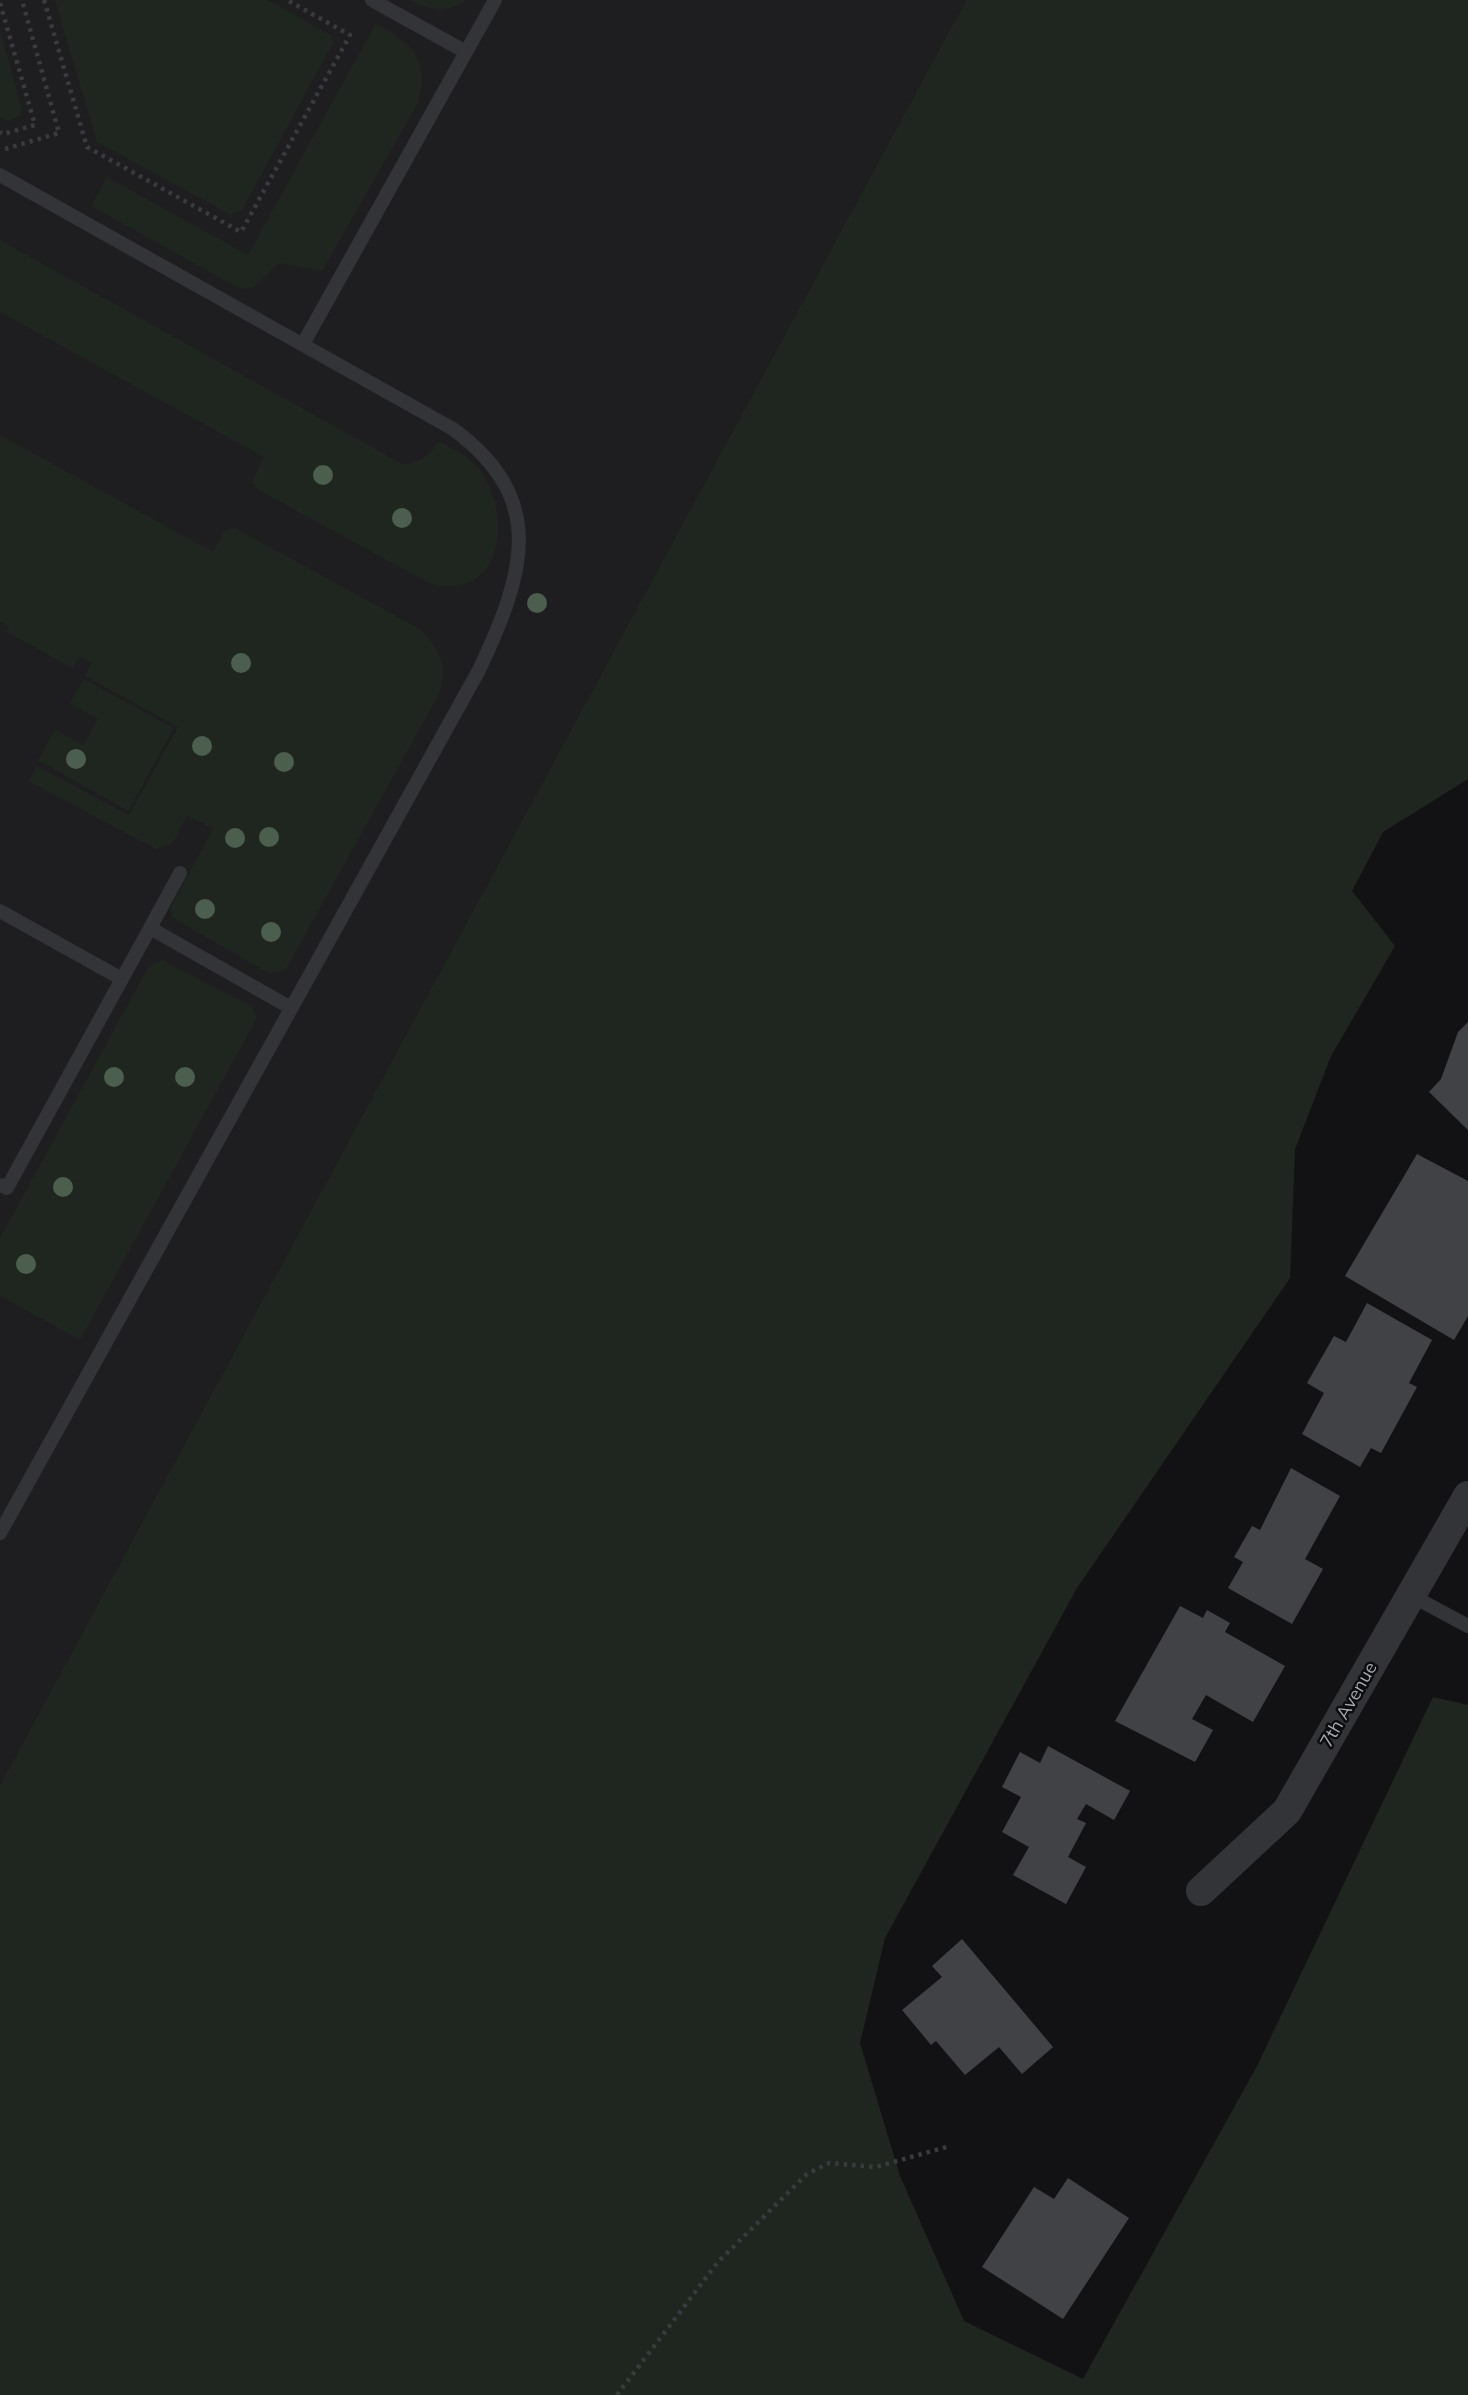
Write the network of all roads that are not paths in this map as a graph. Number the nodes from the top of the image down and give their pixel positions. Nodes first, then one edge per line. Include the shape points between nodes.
1 (372, 0) edge
2 (495, 0) edge
3 (466, 52) junction
4 (0, 175) edge
5 (303, 344) junction
6 (180, 873) dead end
7 (0, 911) edge
8 (150, 928) junction
9 (122, 979) junction
10 (291, 1008) junction
11 (0, 1185) edge
12 (1468, 1496) edge
13 (0, 1532) edge
14 (1412, 1596) junction
15 (1468, 1626) edge
16 (1201, 1891) dead end

1 - 3 lane
2 - 3 lane
3 - 5 lane
4 - 5 lane
5 - 10 lane via 473,443 503,478 513,499 520,536 512,585 479,670
6 - 8 lane
7 - 9 lane
8 - 9 lane
8 - 10 lane
9 - 11 lane via 7,1188
10 - 13 lane
12 - 14 street, 7th Avenue
14 - 15 lane
14 - 16 street, 7th Avenue via 1287,1811

